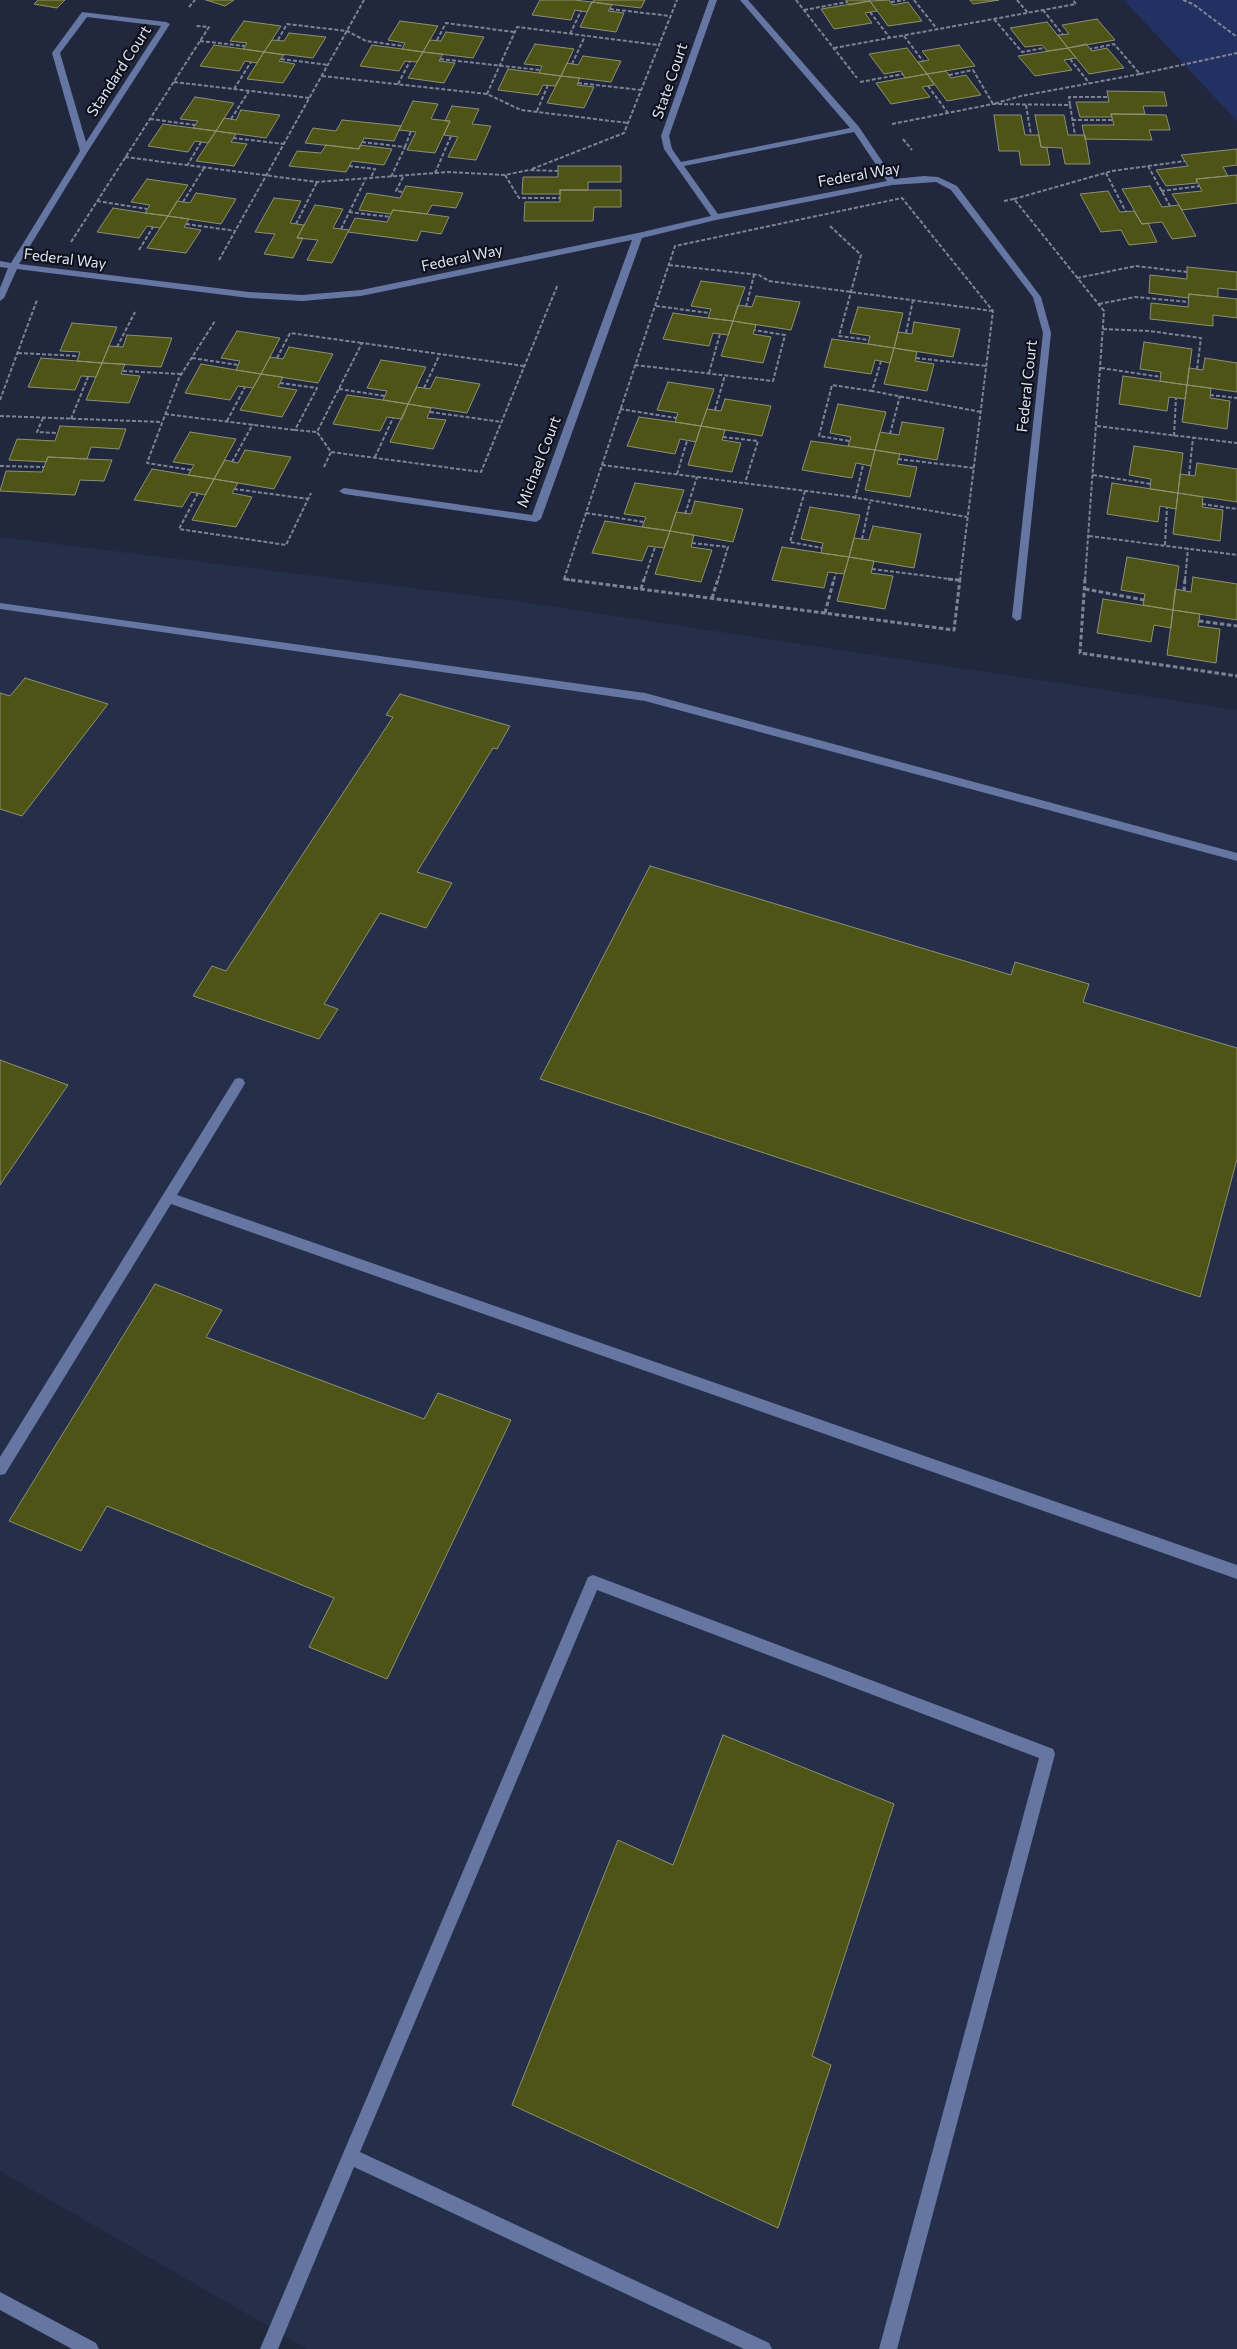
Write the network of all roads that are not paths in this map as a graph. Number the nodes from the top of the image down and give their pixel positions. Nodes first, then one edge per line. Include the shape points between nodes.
1 (713, 0) edge
2 (744, 0) edge
3 (856, 129) junction
4 (84, 150) junction
5 (679, 165) junction
6 (924, 179) joint
7 (892, 182) junction
8 (716, 217) junction
9 (638, 236) junction
10 (0, 264) edge
11 (13, 267) junction
12 (0, 298) edge
13 (344, 491) dead end
14 (0, 606) edge
15 (1017, 617) dead end
16 (1237, 857) edge
17 (239, 1084) dead end
18 (168, 1197) junction
19 (0, 1469) edge
20 (1237, 1572) edge
21 (350, 2156) junction
22 (0, 2301) edge
23 (90, 2349) edge
24 (269, 2349) edge
25 (763, 2349) edge
26 (888, 2349) edge

1 - 5 street, State Court via 665,136 668,149
2 - 3 street
3 - 5 street
3 - 7 street
4 - 4 street, Standard Court via 156,40 166,24 85,14 56,53
4 - 11 street, Standard Court
5 - 8 street, State Court
6 - 7 street, Federal Way
6 - 15 street, Federal Court via 938,180 954,188 1037,297 1046,333
7 - 8 street, Federal Way
8 - 9 street, Federal Way
9 - 11 street, Federal Way via 361,292 302,298 249,295
9 - 13 street, Michael Court via 536,519
10 - 11 street, Federal Way
11 - 12 street, Standard Court
14 - 16 street via 645,697
17 - 18 street
18 - 19 street
18 - 20 street
21 - 24 street
21 - 25 street
21 - 26 street via 593,1582 1048,1754
22 - 23 street

